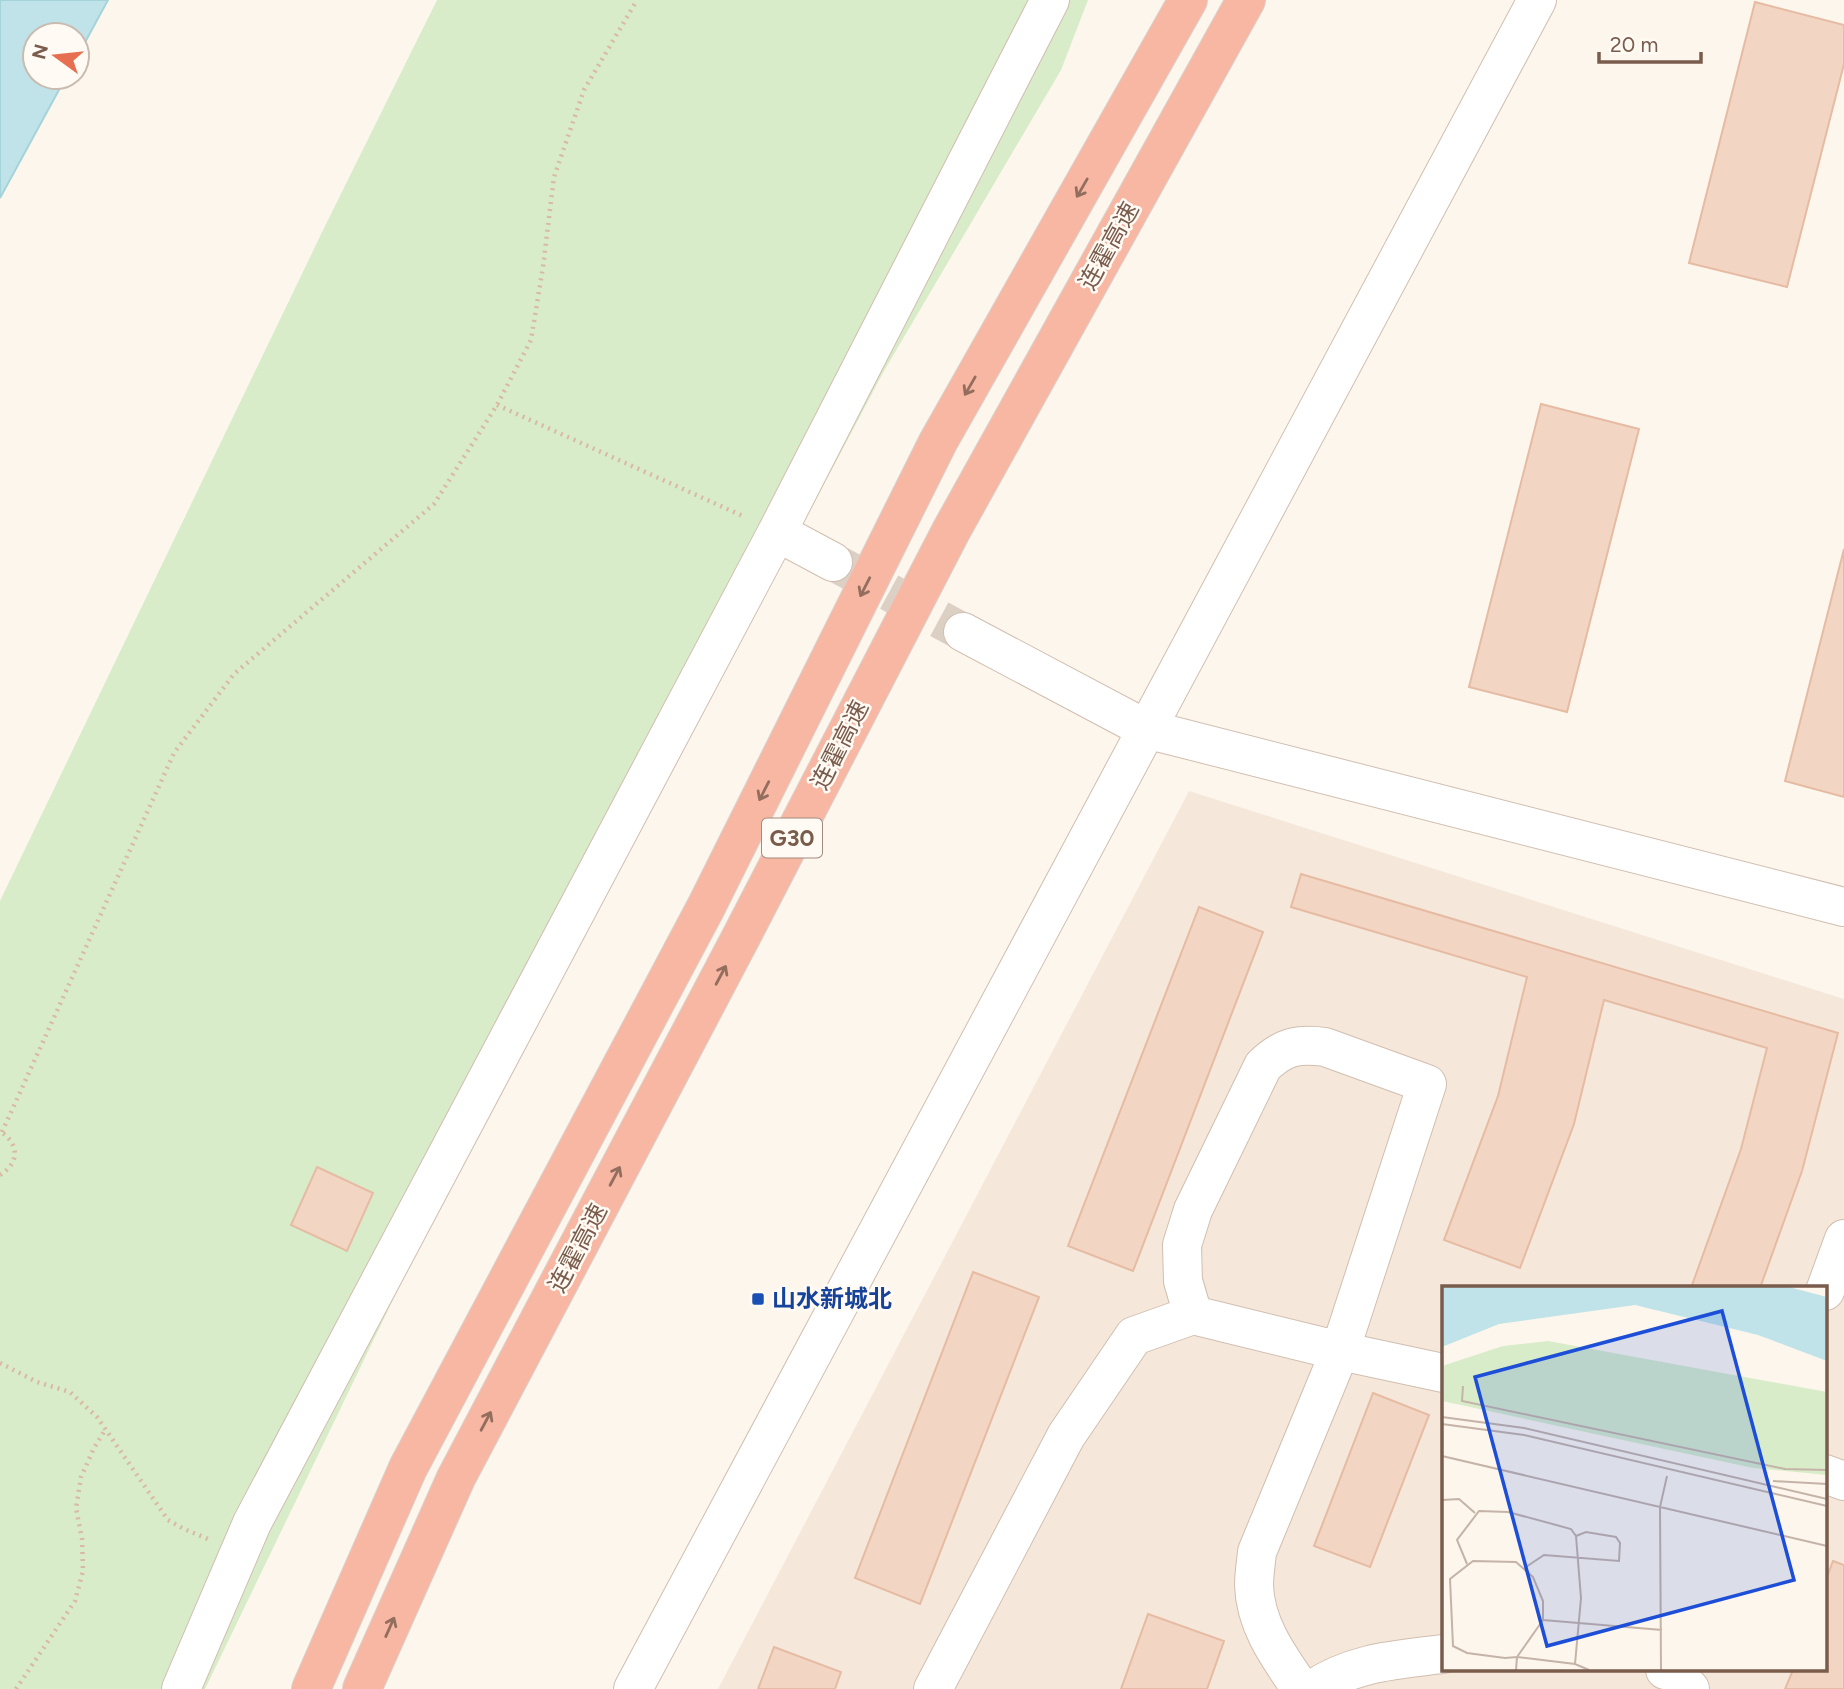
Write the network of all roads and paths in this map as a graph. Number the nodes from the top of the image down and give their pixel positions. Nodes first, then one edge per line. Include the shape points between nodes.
1 (637, 0) edge
2 (1049, 0) edge
3 (1160, 0) edge
4 (1188, 0) edge
5 (1246, 0) edge
6 (1537, 0) edge
7 (1101, 155) junction
8 (497, 405) junction
9 (777, 532) junction
10 (833, 562) tunnel mouth
11 (963, 632) tunnel mouth
12 (1146, 729) junction
13 (1844, 908) edge
14 (1, 1132) edge
15 (0, 1175) edge
16 (1844, 1239) edge
17 (1826, 1288) edge
18 (1193, 1315) junction
19 (1340, 1351) junction
20 (0, 1363) edge
21 (1442, 1373) edge
22 (105, 1430) junction
23 (1826, 1474) edge
24 (1844, 1482) edge
25 (240, 1552) junction
26 (1442, 1654) edge
27 (16, 1689) edge
28 (181, 1689) edge
29 (311, 1689) edge
30 (362, 1689) edge
31 (633, 1689) edge
32 (933, 1689) edge
33 (1301, 1689) edge
34 (1313, 1689) edge

1 - 8 path via 584,90 554,177 531,340
2 - 9 street
3 - 7 highway
4 - 7 highway, 连霍高速 / G30
30 -> 5 highway, 连霍高速 / G30 via 456,1478 951,531
6 - 12 street
7 -> 29 highway, 连霍高速 / G30 via 938,442 706,907 408,1468
8 - 9 path
8 - 14 path via 434,504 234,674 174,752
9 - 10 street
9 - 25 street
11 - 12 street
12 - 13 street
12 - 31 street
14 - 15 path via 10,1139 14,1159 10,1169
16 - 17 street
18 - 19 street
18 - 19 street via 1183,1281 1182,1245 1193,1210 1257,1078 1275,1054 1308,1044 1325,1046 1427,1084
18 - 32 street via 1135,1336 1127,1347 1066,1436
19 - 21 street
19 - 33 street via 1256,1552 1259,1620
20 - 22 path via 70,1392
22 - 25 path via 168,1520
22 - 27 path via 81,1477 76,1508 83,1571 75,1601
23 - 24 street
25 - 28 street
26 - 34 street via 1378,1661

